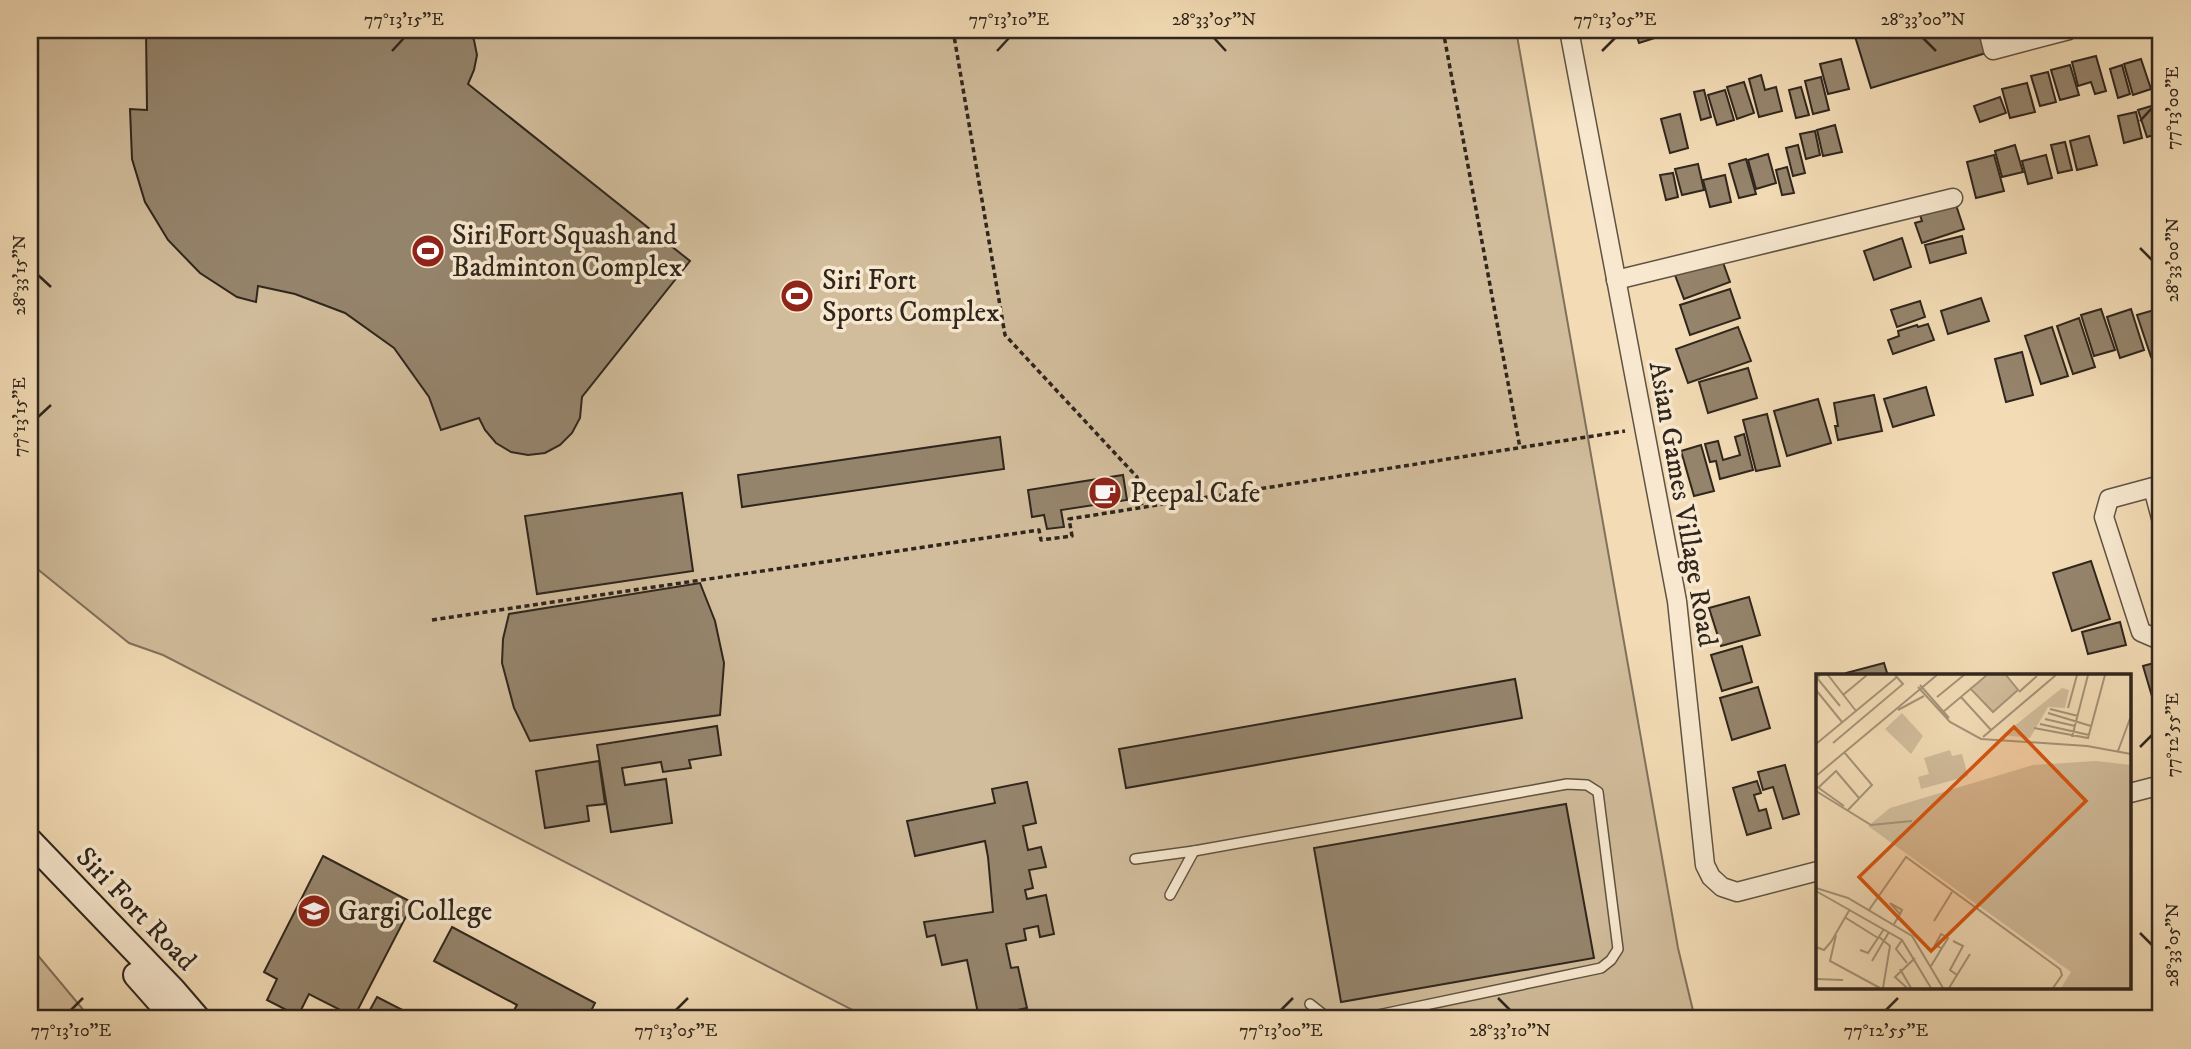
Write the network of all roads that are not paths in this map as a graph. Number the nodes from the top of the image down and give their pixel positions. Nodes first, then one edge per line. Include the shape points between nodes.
1 (1570, 30) edge
2 (1988, 30) edge
3 (2069, 30) edge
4 (1953, 198) dead end
5 (1616, 280) junction
6 (2157, 486) edge
7 (2161, 518) edge
8 (2161, 637) edge
9 (2161, 785) edge
10 (2132, 792) edge
11 (30, 841) edge
12 (1194, 851) junction
13 (1135, 859) dead end
14 (30, 864) edge
15 (1816, 872) edge
16 (1170, 895) dead end
17 (1310, 1004) dead end
18 (175, 1019) edge
19 (198, 1019) edge
20 (1329, 1019) edge
21 (1359, 1019) edge

1 - 5 street, Asian Games Village Road
2 - 3 street via 1993,50
4 - 5 street
5 - 15 street, Asian Games Village Road via 1677,601 1705,865 1722,887 1737,892
6 - 7 street
6 - 8 street via 2109,499 2104,516 2141,632
9 - 10 street
11 - 19 street, Siri Fort Road
12 - 13 lane
12 - 16 lane
12 - 21 lane via 1567,784 1587,785 1598,792 1618,949 1611,960 1601,968
14 - 18 street, Siri Fort Road
17 - 20 lane

